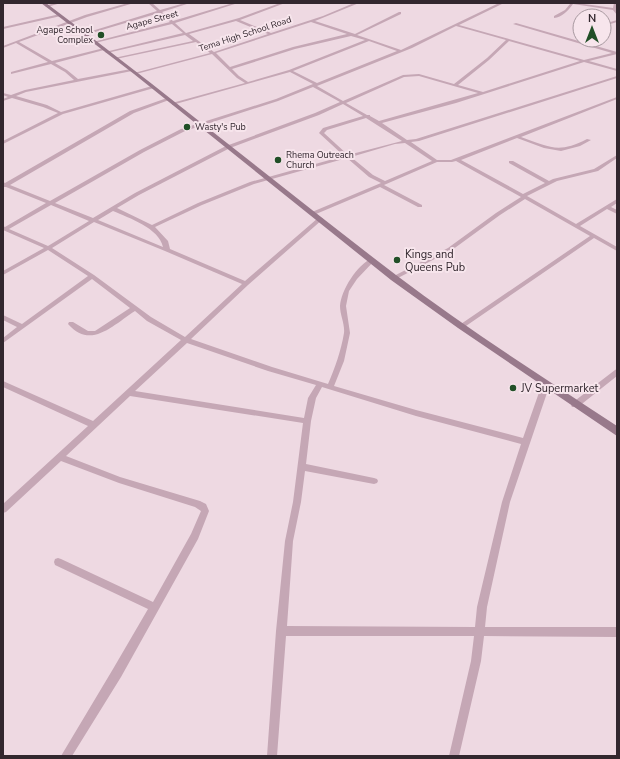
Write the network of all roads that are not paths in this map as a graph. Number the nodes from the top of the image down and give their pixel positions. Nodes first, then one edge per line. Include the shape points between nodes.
1 (59, 3) edge
2 (132, 3) edge
3 (150, 3) edge
4 (188, 3) edge
5 (236, 3) edge
6 (283, 3) edge
7 (357, 3) edge
8 (502, 3) edge
9 (571, 3) edge
10 (616, 3) edge
11 (45, 5) edge
12 (614, 9) junction
13 (160, 12) junction
14 (400, 13) dead end
15 (617, 14) edge
16 (60, 15) junction
17 (555, 17) dead end
18 (237, 20) junction
19 (3, 21) edge
20 (311, 21) junction
21 (69, 22) junction
22 (174, 22) junction
23 (515, 24) dead end
24 (455, 25) junction
25 (5, 27) edge
26 (84, 34) junction
27 (186, 34) junction
28 (271, 34) junction
29 (354, 34) junction
30 (370, 40) junction
31 (508, 40) junction
32 (572, 40) edge
33 (16, 42) junction
34 (95, 42) junction
35 (197, 42) junction
36 (3, 47) edge
37 (602, 48) edge
38 (105, 50) junction
39 (401, 51) junction
40 (213, 53) junction
41 (616, 53) edge
42 (116, 58) junction
43 (584, 61) junction
44 (51, 62) junction
45 (229, 69) junction
46 (617, 70) edge
47 (133, 71) junction
48 (290, 71) junction
49 (12, 73) dead end
50 (617, 77) edge
51 (77, 81) junction
52 (248, 84) junction
53 (315, 85) junction
54 (455, 85) junction
55 (153, 87) junction
56 (482, 93) junction
57 (3, 94) edge
58 (11, 97) junction
59 (617, 98) edge
60 (3, 100) edge
61 (171, 102) junction
62 (344, 102) junction
63 (61, 113) junction
64 (368, 116) junction
65 (378, 123) junction
66 (200, 124) junction
67 (518, 137) junction
68 (589, 140) dead end
69 (403, 141) junction
70 (3, 143) edge
71 (228, 147) junction
72 (617, 156) edge
73 (349, 157) junction
74 (458, 160) junction
75 (436, 161) junction
76 (512, 162) dead end
77 (270, 179) junction
78 (549, 183) junction
79 (383, 184) junction
80 (4, 185) edge
81 (524, 197) junction
82 (617, 201) edge
83 (51, 202) junction
84 (420, 206) dead end
85 (607, 207) junction
86 (114, 209) junction
87 (617, 212) edge
88 (317, 216) junction
89 (94, 221) junction
90 (576, 226) junction
91 (152, 227) junction
92 (4, 229) edge
93 (594, 236) junction
94 (48, 248) junction
95 (617, 249) edge
96 (167, 250) junction
97 (372, 260) junction
98 (3, 273) edge
99 (92, 276) junction
100 (394, 278) junction
101 (246, 284) junction
102 (135, 308) junction
103 (3, 317) edge
104 (71, 324) dead end
105 (461, 326) junction
106 (22, 327) junction
107 (186, 340) junction
108 (3, 341) edge
109 (617, 372) edge
110 (3, 384) edge
111 (320, 384) junction
112 (546, 384) junction
113 (330, 387) junction
114 (130, 393) junction
115 (575, 405) junction
116 (307, 421) junction
117 (94, 425) junction
118 (617, 432) edge
119 (526, 442) junction
120 (60, 457) junction
121 (302, 467) junction
122 (374, 481) dead end
123 (3, 509) edge
124 (58, 562) dead end
125 (154, 607) junction
126 (281, 631) junction
127 (478, 632) junction
128 (617, 632) edge
129 (66, 756) edge
130 (272, 756) edge
131 (454, 756) edge

1 - 11 street
2 - 21 street
3 - 13 street
4 - 13 street
5 - 22 street, Agape Street
6 - 18 street
7 - 20 street, Tema High School Road
8 - 24 street
9 - 12 street
9 - 17 street via 566,11
10 - 12 street
11 - 16 main road
12 - 15 street
13 - 22 street
13 - 26 street
14 - 29 street
16 - 21 main road
16 - 25 street
18 - 27 street
18 - 28 street
19 - 25 street
20 - 28 street, Tema High School Road
20 - 29 street
21 - 26 main road
21 - 33 street
22 - 27 street
22 - 34 street, Agape Street
23 - 32 street
24 - 31 street
24 - 39 street
26 - 34 main road
27 - 35 street
27 - 38 street
28 - 40 street, Tema High School Road
29 - 30 street
29 - 45 street via 294,48
30 - 39 street
30 - 48 street
31 - 43 street
31 - 54 street
33 - 36 street
33 - 44 street
34 - 38 main road
35 - 40 street
35 - 42 street
37 - 41 street
38 - 42 main road
38 - 44 street
39 - 53 street
40 - 45 street
40 - 47 street, Tema High School Road
41 - 43 street
42 - 47 main road
43 - 46 street
43 - 56 street
44 - 49 street
44 - 51 street
45 - 52 street
47 - 51 street, Tema High School Road
47 - 55 main road
48 - 52 street
48 - 53 street
50 - 69 street via 417,140
51 - 58 street, Tema High School Road via 25,91
52 - 61 street
53 - 62 street
53 - 66 street
54 - 56 street
54 - 62 street via 419,74 409,74
55 - 61 main road
55 - 63 street
56 - 65 street
57 - 58 street
58 - 60 street, Tema High School Road
58 - 63 street
59 - 67 street
61 - 66 main road
61 - 80 street via 132,112
62 - 64 street
62 - 71 street
63 - 70 street
64 - 65 street
64 - 73 street via 322,131 323,135
65 - 69 street
66 - 71 main road
66 - 83 street via 142,151
67 - 68 street via 561,151
67 - 74 street
69 - 73 street
69 - 75 street
71 - 77 main road
71 - 86 street via 137,194
72 - 78 street via 596,170
73 - 77 street
73 - 79 street
74 - 75 street
74 - 81 street
75 - 79 street
76 - 78 street
77 - 88 main road
77 - 91 street via 221,195
78 - 81 street
79 - 84 street
79 - 88 street
80 - 83 street
81 - 90 street
81 - 100 street via 450,249
82 - 85 street
83 - 89 street
83 - 92 street
85 - 87 street
85 - 90 street
86 - 89 street
86 - 91 street
88 - 97 main road
88 - 101 street
89 - 94 street
89 - 96 street
90 - 93 street
91 - 96 street via 165,241
92 - 94 street
93 - 95 street
93 - 105 street
94 - 98 street
94 - 99 street
96 - 101 street
97 - 100 main road
97 - 113 street via 353,277 347,287 344,305 347,333 338,371
99 - 102 street
99 - 106 street
100 - 105 main road
101 - 107 street
102 - 104 street via 91,335 81,332
102 - 107 street
103 - 106 street
105 - 112 main road
106 - 108 street
107 - 111 street
107 - 114 street
109 - 115 street
110 - 117 street
111 - 113 street
111 - 116 street via 312,398
112 - 115 main road
112 - 119 street
113 - 119 street
114 - 116 street
114 - 117 street
115 - 118 main road
116 - 121 street
117 - 120 street
119 - 127 street via 506,502
120 - 123 street
120 - 125 street via 119,480 203,507 204,517 195,536
121 - 122 street
121 - 126 street via 289,541
124 - 125 street
125 - 129 street
126 - 127 street
126 - 130 street
127 - 128 street
127 - 131 street via 476,661

